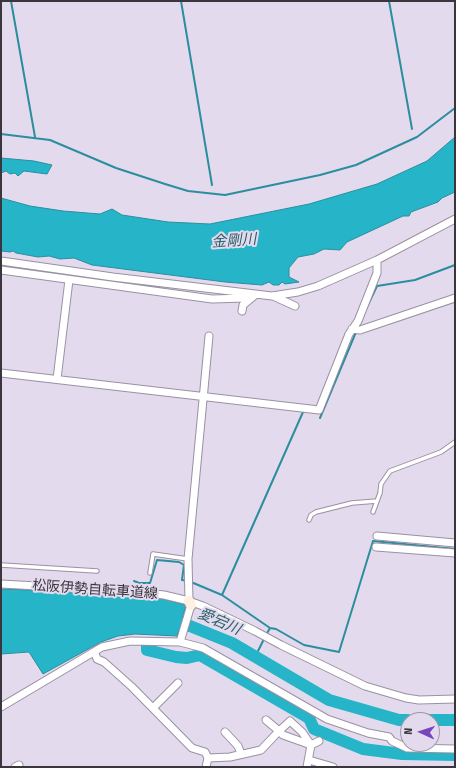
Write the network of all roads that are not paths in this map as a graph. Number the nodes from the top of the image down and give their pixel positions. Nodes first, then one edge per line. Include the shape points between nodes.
1 (455, 219) edge
2 (377, 260) junction
3 (1, 261) edge
4 (1, 270) edge
5 (69, 280) junction
6 (255, 295) junction
7 (272, 296) junction
8 (455, 298) edge
9 (295, 306) dead end
10 (242, 311) dead end
11 (355, 330) junction
12 (209, 336) dead end
13 (1, 373) edge
14 (57, 379) junction
15 (203, 397) junction
16 (455, 442) edge
17 (377, 501) junction
18 (373, 512) dead end
19 (309, 520) dead end
20 (377, 536) dead end
21 (455, 543) edge
22 (376, 547) dead end
23 (455, 553) edge
24 (188, 559) junction
25 (1, 565) edge
26 (98, 571) dead end
27 (150, 573) dead end
28 (1, 584) edge
29 (190, 603) junction
30 (180, 642) junction
31 (95, 653) junction
32 (178, 683) dead end
33 (455, 699) edge
34 (1, 707) edge
35 (153, 708) junction
36 (266, 720) dead end
37 (279, 731) junction
38 (225, 732) dead end
39 (319, 741) dead end
40 (311, 745) junction
41 (455, 749) edge
42 (241, 754) junction
43 (208, 758) junction
44 (308, 764) edge
45 (206, 767) edge
46 (333, 767) edge

1 - 2 street
2 - 7 street via 318,286
2 - 11 street via 377,273
3 - 6 street
4 - 5 street
5 - 6 street via 212,299 246,298
5 - 14 street
6 - 7 street
6 - 10 street via 243,305
7 - 9 street
8 - 11 street
11 - 15 street via 319,410
12 - 15 street
13 - 14 street
14 - 15 street
15 - 24 street
16 - 17 lane via 441,452 390,471 381,484
17 - 18 lane
17 - 19 lane via 352,503 316,512
20 - 21 street
22 - 23 street
24 - 27 lane via 153,554
24 - 29 street via 187,587
25 - 26 lane
28 - 29 street, 松阪伊勢自転車道線 via 129,590 164,595
29 - 30 street
29 - 33 street, 松阪伊勢自転車道線 via 203,606 365,686 419,700
30 - 31 street via 130,640 102,647
30 - 41 street via 203,648 327,719 368,733 389,737 407,748
31 - 34 street via 88,654
31 - 35 street via 97,659 104,662
32 - 35 street
35 - 43 street via 192,748 205,752
36 - 37 street
37 - 40 street via 283,735
37 - 40 street via 290,721
37 - 42 street via 261,750
38 - 42 street via 238,746
39 - 40 street
40 - 44 street
42 - 43 street
43 - 45 street
44 - 46 street

